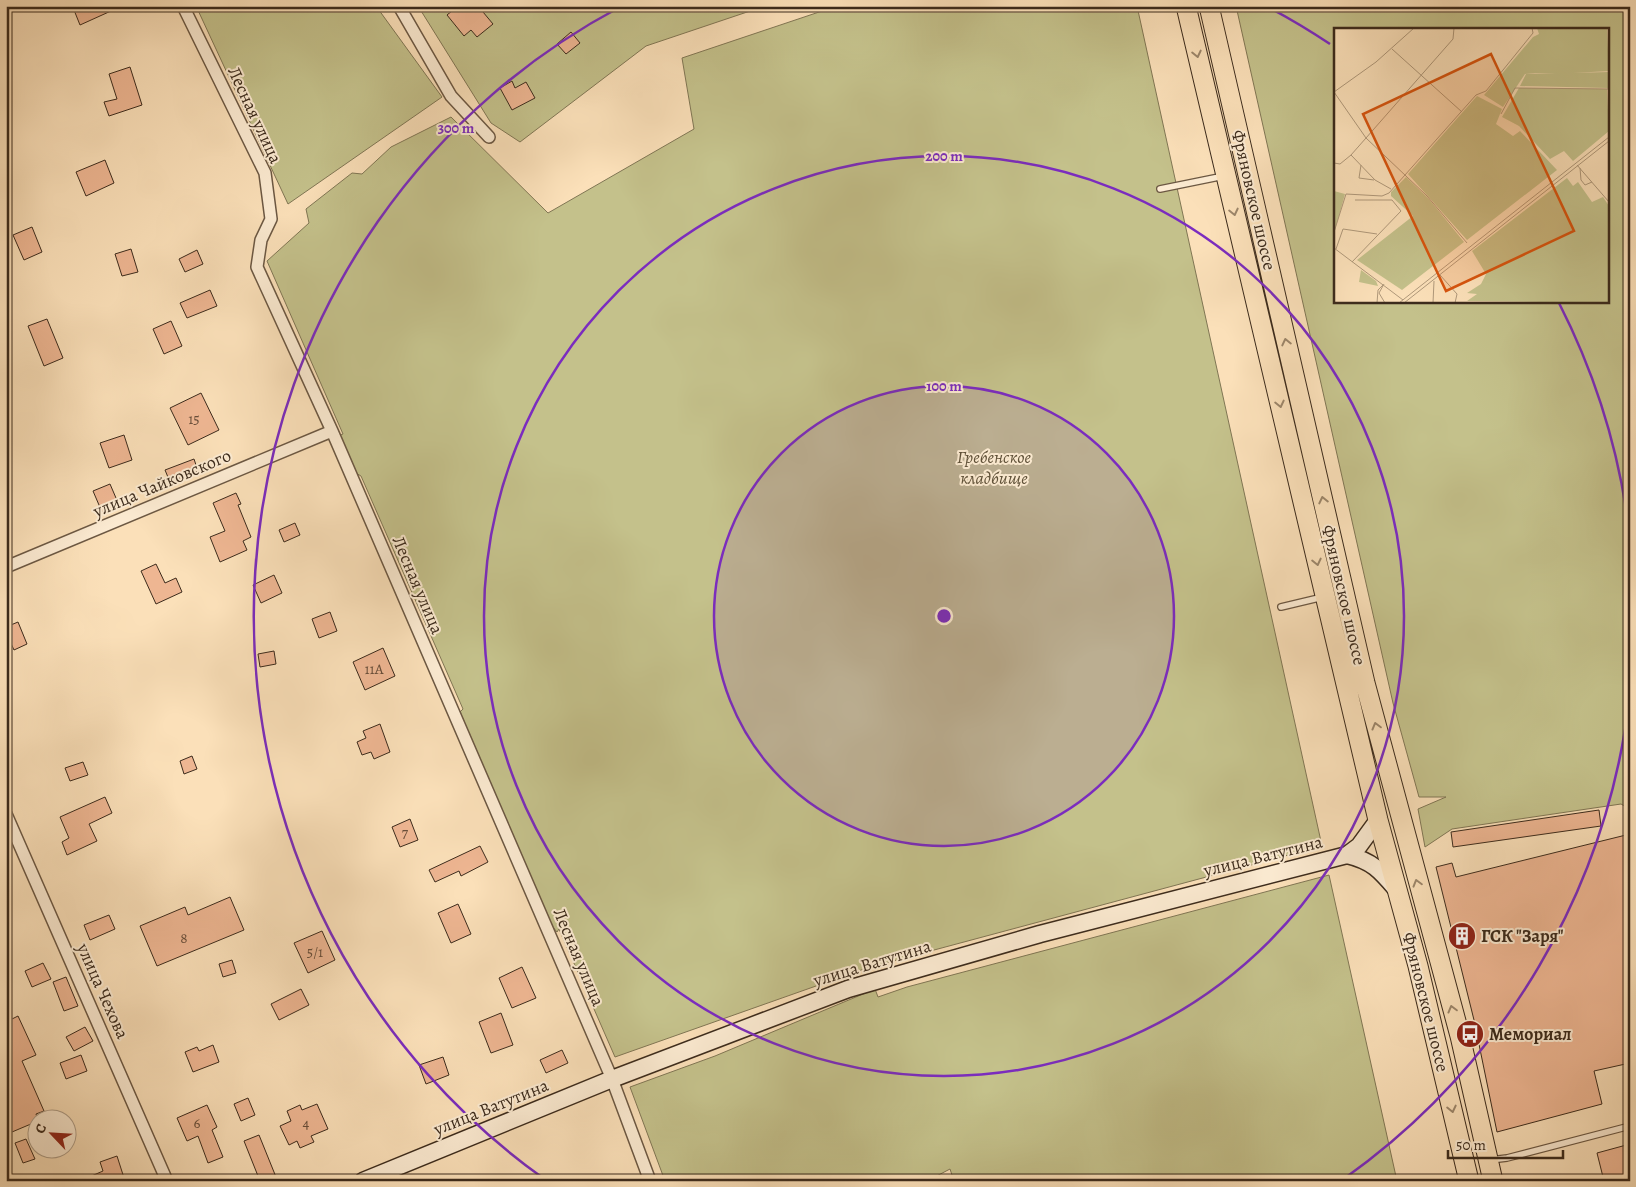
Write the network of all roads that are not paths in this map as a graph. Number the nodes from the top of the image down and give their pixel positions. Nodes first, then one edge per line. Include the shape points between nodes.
1 (183, 6) edge
2 (399, 6) edge
3 (1186, 6) edge
4 (1210, 6) edge
5 (489, 137) dead end
6 (1226, 176) junction
7 (1160, 189) dead end
8 (332, 431) junction
9 (6, 567) edge
10 (1325, 596) junction
11 (1281, 607) dead end
12 (6, 814) edge
13 (1378, 820) junction
14 (1347, 855) junction
15 (1398, 892) junction
16 (612, 1080) junction
17 (1630, 1126) edge
18 (1488, 1160) junction
19 (167, 1181) edge
20 (363, 1181) edge
21 (650, 1181) edge
22 (1469, 1181) edge
23 (1495, 1181) edge

1 - 8 street, Лесная улица via 264,173 271,219 261,240 257,267
2 - 5 street via 451,96
3 -> 6 main road, Фряновское шоссе
18 -> 4 main road, Фряновское шоссе via 1460,1036 1365,683
6 - 7 lane
6 -> 10 main road, Фряновское шоссе
8 - 9 street, улица Чайковского
8 - 16 street, Лесная улица
10 - 11 lane
10 - 13 main road, Фряновское шоссе
12 - 19 street, улица Чехова
13 - 14 street via 1359,846
13 - 15 main road, Фряновское шоссе
14 - 15 street, улица Ватутина via 1380,869
14 - 16 street, улица Ватутина via 1040,934 848,989
15 -> 22 main road, Фряновское шоссе
16 - 20 street, улица Ватутина
16 - 21 street, Лесная улица
17 - 18 lane
18 - 23 main road, Фряновское шоссе

